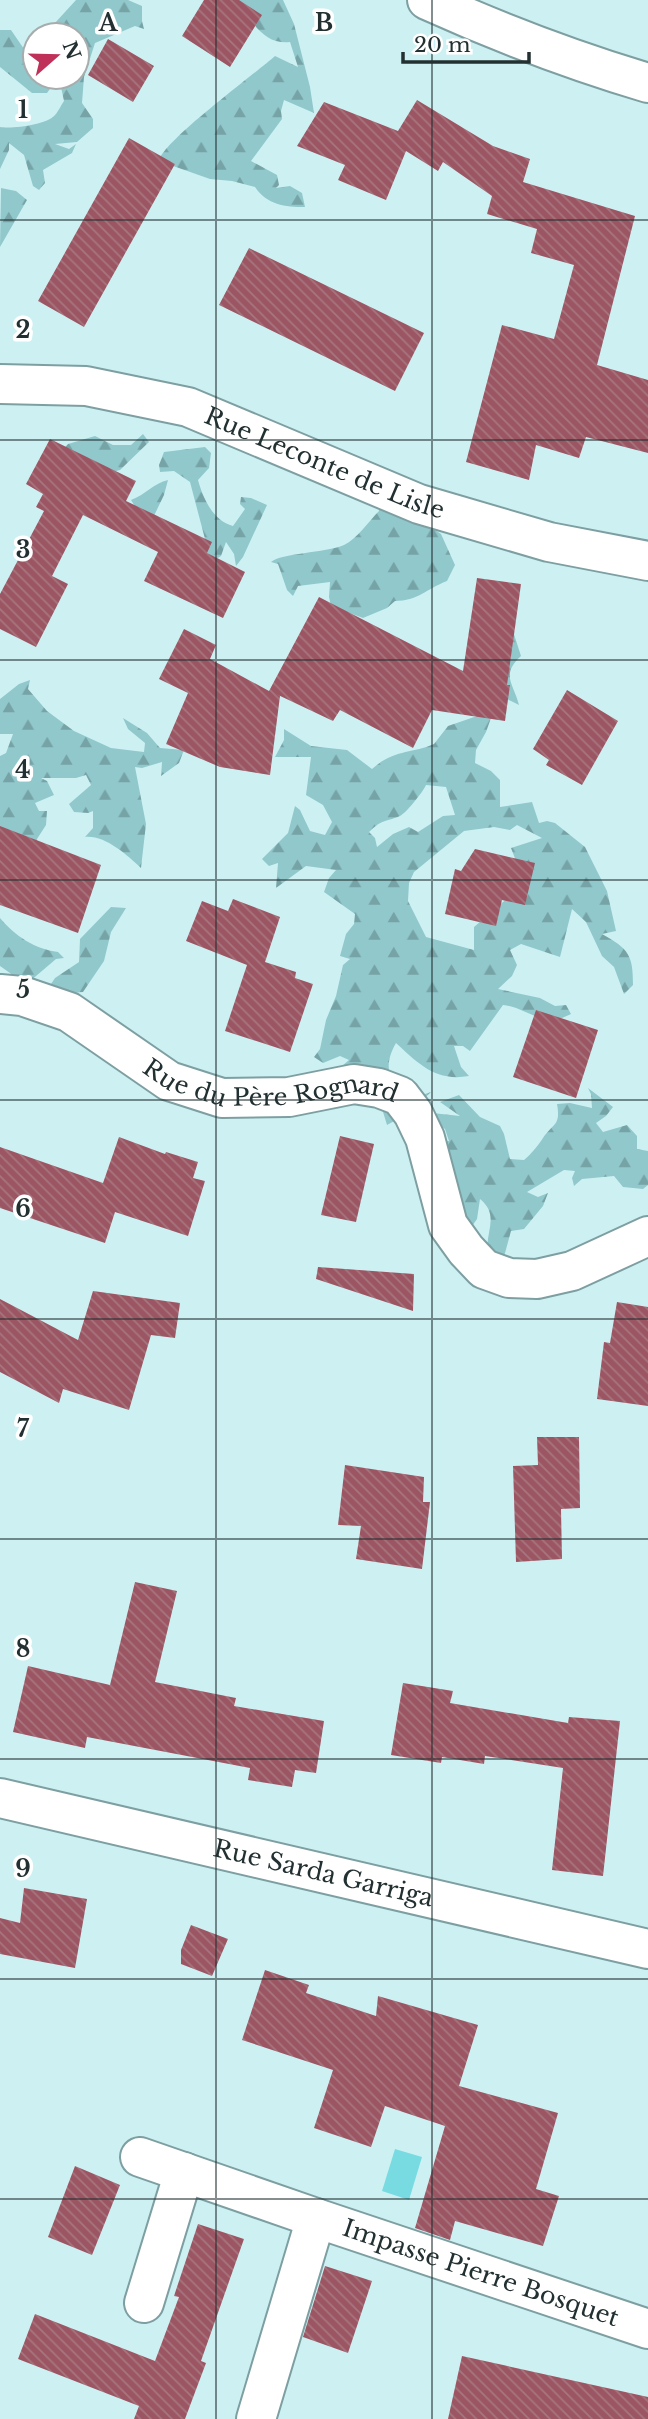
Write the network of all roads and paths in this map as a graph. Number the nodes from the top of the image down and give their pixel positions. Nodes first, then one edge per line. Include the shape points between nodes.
1 (427, 0) edge
2 (648, 83) edge
3 (0, 384) edge
4 (648, 561) edge
5 (0, 994) edge
6 (648, 1236) edge
7 (0, 1798) edge
8 (648, 1949) edge
9 (140, 2157) dead end
10 (184, 2172) junction
11 (316, 2218) junction
12 (144, 2303) dead end
13 (648, 2329) edge
14 (256, 2419) edge

1 - 2 street via 579,63
3 - 4 street, Rue Leconte de Lisle via 86,386 188,407 419,505 549,542
5 - 6 street, Rue du Père Rognard via 22,996 69,1012 169,1081 222,1098 289,1097 354,1084 400,1096 425,1138 448,1225 484,1269 509,1278 537,1279 572,1271
7 - 8 street, Rue Sarda Garriga
9 - 10 street, Impasse Pierre Bosquet
10 - 11 street, Impasse Pierre Bosquet
10 - 12 street
11 - 13 street, Impasse Pierre Bosquet
11 - 14 street, Impasse Pierre Bosquet

